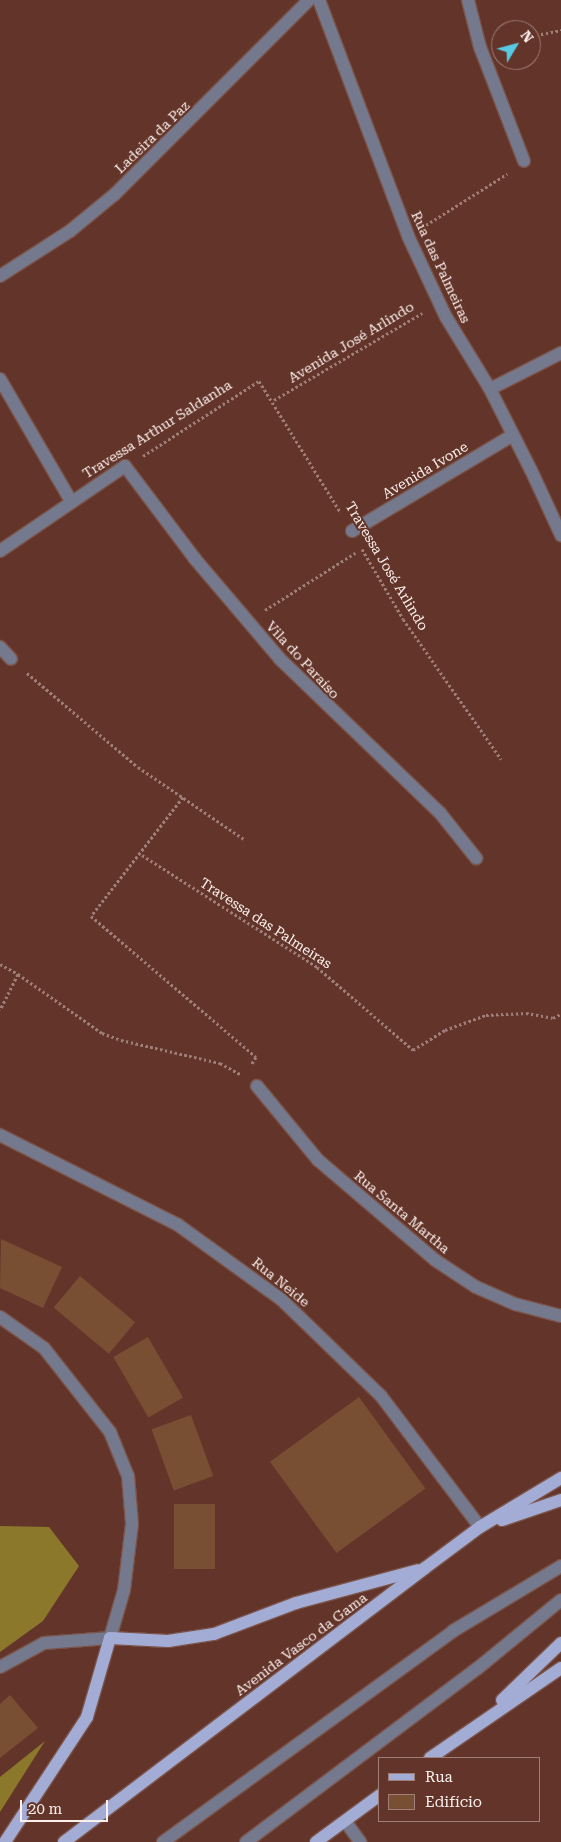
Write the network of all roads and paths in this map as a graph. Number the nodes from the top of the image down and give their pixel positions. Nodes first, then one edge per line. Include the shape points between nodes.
1 (309, 0) edge
2 (319, 0) edge
3 (468, 0) edge
4 (561, 30) edge
5 (541, 34) edge
6 (524, 161) joint
7 (408, 236) junction
8 (0, 276) edge
9 (439, 302) junction
10 (561, 354) edge
11 (0, 379) edge
12 (259, 382) joint
13 (490, 389) junction
14 (274, 400) junction
15 (513, 435) junction
16 (125, 466) junction
17 (70, 501) junction
18 (352, 531) junction
19 (561, 535) edge
20 (362, 549) junction
21 (0, 551) edge
22 (247, 621) junction
23 (0, 647) edge
24 (11, 659) joint
25 (501, 759) dead end
26 (183, 797) junction
27 (244, 839) dead end
28 (142, 855) junction
29 (476, 858) dead end
30 (0, 964) edge
31 (18, 974) junction
32 (0, 1010) edge
33 (561, 1014) edge
34 (257, 1086) dead end
35 (0, 1136) edge
36 (561, 1316) edge
37 (0, 1318) edge
38 (561, 1478) edge
39 (561, 1500) edge
40 (480, 1527) junction
41 (561, 1566) edge
42 (425, 1568) junction
43 (561, 1600) edge
44 (110, 1638) junction
45 (561, 1643) edge
46 (0, 1667) edge
47 (561, 1668) edge
48 (483, 1720) junction
49 (431, 1757) edge
50 (378, 1796) edge
51 (345, 1821) junction
52 (5, 1842) edge
53 (64, 1842) edge
54 (162, 1842) edge
55 (246, 1842) edge
56 (316, 1842) edge
57 (360, 1842) edge

1 - 8 street, Ladeira da Paz via 115,194 70,231
2 - 7 street, Rua das Palmeiras
3 - 6 street via 480,46
4 - 5 path
6 - 7 path
7 - 9 street, Rua das Palmeiras
9 - 13 street, Rua das Palmeiras
9 - 14 path, Avenida José Arlindo
10 - 13 street
11 - 17 street
12 - 14 path, Travessa José Arlindo
12 - 16 path, Travessa Arthur Saldanha
13 - 15 street, Rua das Palmeiras
14 - 18 path, Travessa José Arlindo
15 - 18 street, Avenida Ivone
15 - 19 street, Rua das Palmeiras
16 - 17 street, Travessa Arthur Saldanha
16 - 22 street, Vila do Paraíso
17 - 21 street, Travessa Arthur Saldanha
18 - 20 path, Travessa José Arlindo
20 - 22 path
20 - 25 path, Travessa José Arlindo via 403,619
22 - 29 street, Vila do Paraíso via 331,711 440,813
23 - 24 street
24 - 26 path via 138,767
26 - 27 path
26 - 28 path
28 - 31 path via 91,916 256,1057 243,1076 213,1060 120,1040 102,1032
28 - 33 path, Travessa das Palmeiras via 317,967 412,1050 445,1030 486,1015
30 - 31 path
31 - 32 path
34 - 36 street, Rua Santa Martha via 318,1160 435,1260 476,1287 515,1304
35 - 40 street, Rua Neide via 178,1225 282,1300 381,1396
37 - 44 street via 44,1348 81,1391 110,1432 128,1476 132,1524 129,1553 124,1590
38 - 40 main road, Avenida Vasco da Gama
39 - 40 main road
40 - 42 main road, Avenida Vasco da Gama
41 - 54 street via 453,1631
42 - 44 main road via 296,1603 214,1634 168,1642
42 - 53 main road, Avenida Vasco da Gama
43 - 55 street via 478,1668
44 - 46 street via 44,1643
44 - 52 main road via 87,1717
45 - 48 main road
47 - 48 main road
48 - 49 main road
50 - 51 main road
51 - 56 main road
51 - 57 street

